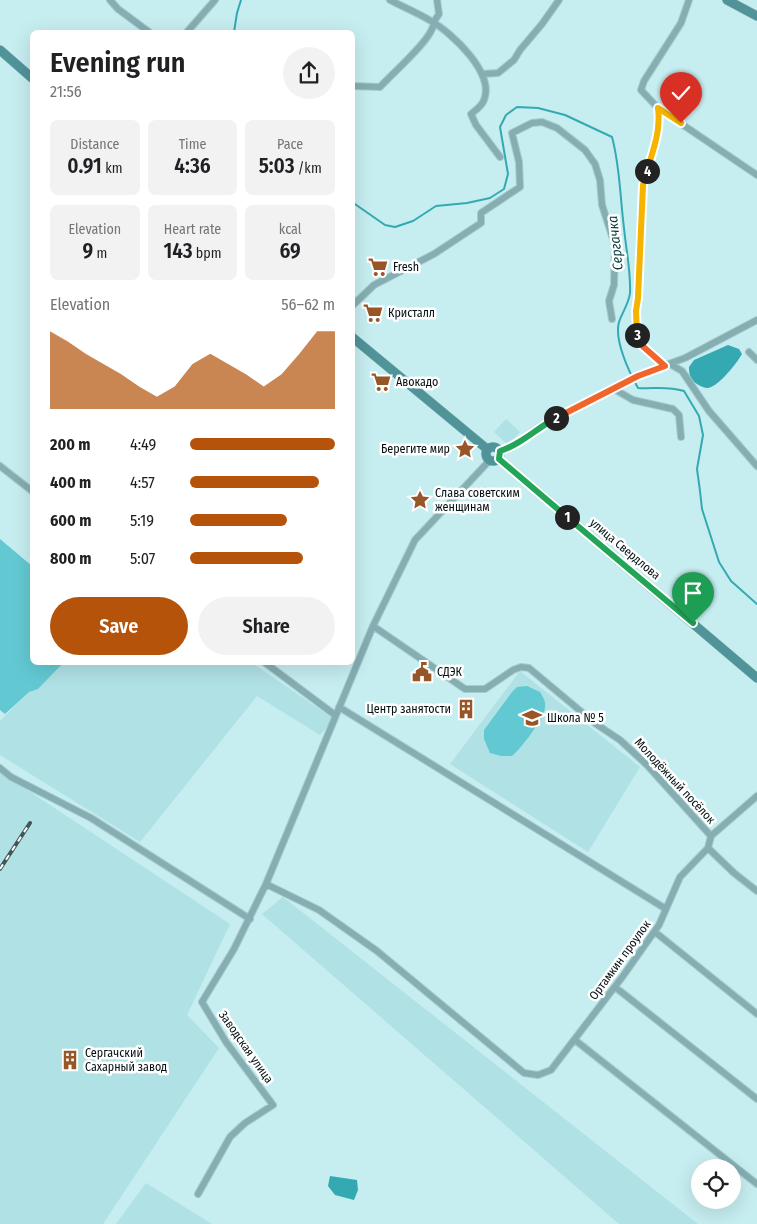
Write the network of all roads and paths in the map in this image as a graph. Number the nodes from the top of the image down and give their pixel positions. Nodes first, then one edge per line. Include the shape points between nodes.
1 (110, 0) edge
2 (216, 0) edge
3 (390, 0) edge
4 (437, 0) edge
5 (559, 0) edge
6 (690, 0) edge
7 (727, 0) edge
8 (757, 16) edge
9 (433, 22) junction
10 (146, 30) edge
11 (189, 30) edge
12 (0, 50) edge
13 (482, 74) junction
14 (30, 76) edge
15 (355, 86) edge
16 (658, 108) junction
17 (500, 157) dead end
18 (757, 175) edge
19 (355, 303) edge
20 (612, 318) dead end
21 (757, 320) edge
22 (355, 339) edge
23 (749, 352) dead end
24 (757, 360) edge
25 (667, 365) junction
26 (614, 389) junction
27 (681, 437) dead end
28 (496, 457) junction
29 (0, 466) edge
30 (757, 466) edge
31 (30, 489) edge
32 (372, 626) junction
33 (268, 665) edge
34 (757, 678) edge
35 (339, 707) junction
36 (335, 715) junction
37 (0, 768) edge
38 (757, 796) edge
39 (712, 836) junction
40 (708, 848) junction
41 (266, 884) junction
42 (757, 891) edge
43 (666, 909) junction
44 (250, 919) junction
45 (655, 932) junction
46 (615, 987) junction
47 (757, 1014) edge
48 (574, 1040) junction
49 (757, 1099) edge
50 (757, 1184) edge
51 (198, 1194) dead end

1 - 10 street via 118,10
2 - 11 street
3 - 9 street
4 - 9 street via 438,14
5 - 13 street via 514,60 498,73
6 - 16 street via 682,23 641,90
7 - 8 street
9 - 13 street via 458,42
9 - 15 street via 432,30 424,41 380,87
12 - 14 street
13 - 17 street via 485,98 471,114
16 - 18 street
16 - 25 street via 659,132 643,185 636,311 638,342
19 - 20 street via 374,285 434,254 481,223 482,213 520,188 519,162 512,133 532,123 542,122 557,128 585,150 595,164 602,205 614,245 614,286 609,302
21 - 25 street
22 - 28 street via 487,449 496,448
23 - 24 street
25 - 26 street
25 - 30 street via 682,371 709,411
26 - 27 street via 633,400 673,409 679,415
26 - 28 street via 542,425
28 - 32 street via 415,540
28 - 34 street, улица Свердлова
29 - 31 street
32 - 35 street
32 - 39 street, Молодёжный посёлок via 465,689 485,689 513,670 529,668 647,764
33 - 36 street
35 - 36 street
35 - 43 street
36 - 41 street
37 - 44 street via 11,777 91,818
38 - 39 street, Ортамкин проулок
39 - 40 street, Ортамкин проулок
40 - 42 street
40 - 43 street, Ортамкин проулок via 680,877
41 - 44 street
41 - 48 street, Ортамкин проулок via 319,910 377,951 524,1073 538,1075 551,1070
43 - 45 street, Ортамкин проулок
44 - 51 street, Заводская улица via 202,1002 226,1042 273,1105 230,1136
45 - 46 street, Ортамкин проулок
45 - 47 street
46 - 48 street, Ортамкин проулок
46 - 49 street
48 - 50 street

